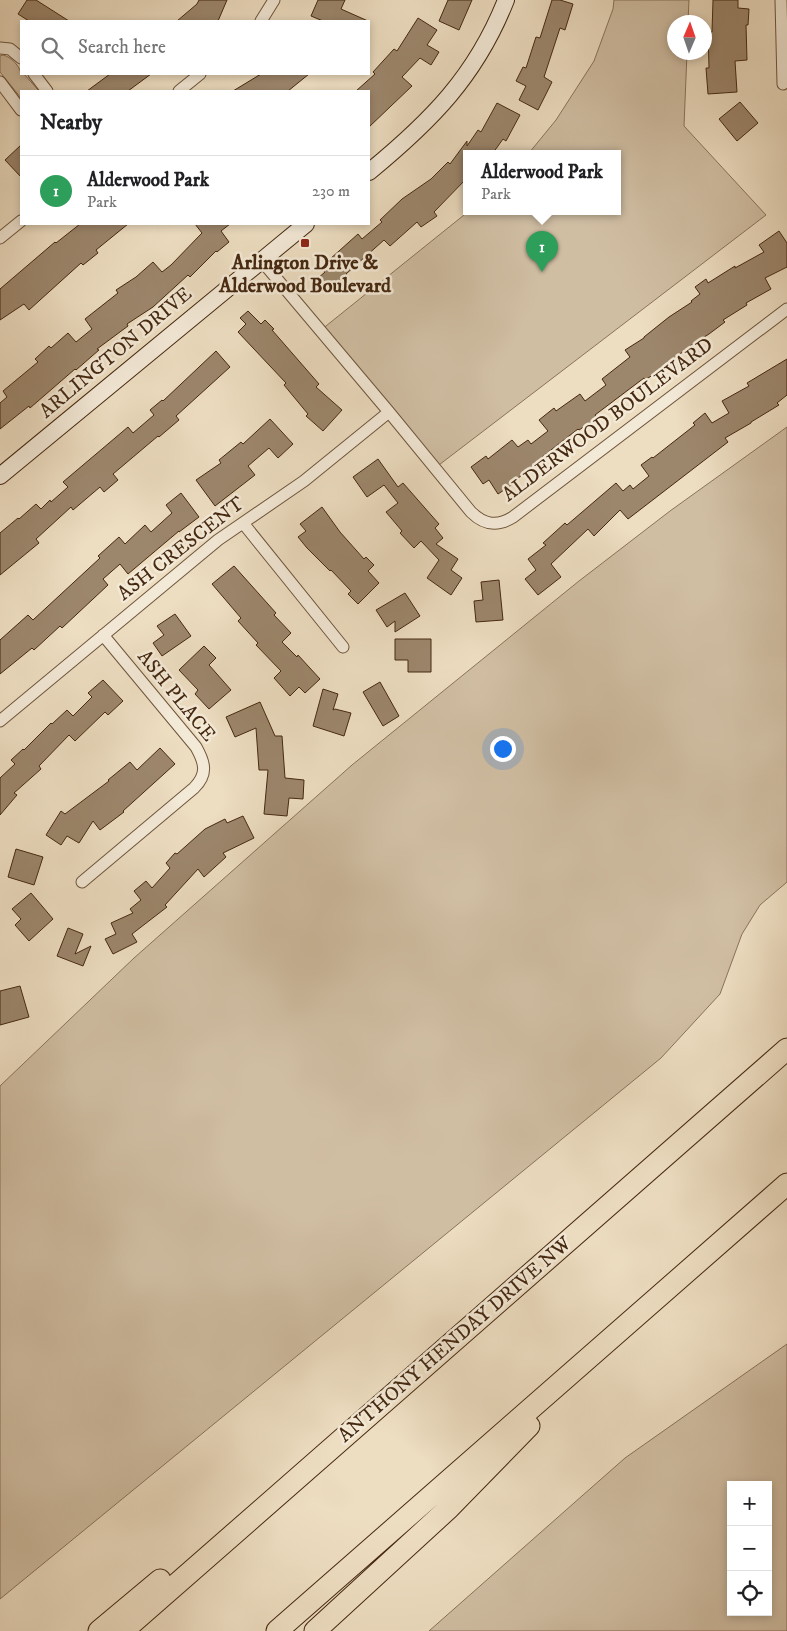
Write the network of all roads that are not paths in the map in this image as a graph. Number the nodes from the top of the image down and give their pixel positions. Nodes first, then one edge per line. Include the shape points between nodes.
1 (274, 0) edge
2 (506, 0) edge
3 (780, 0) edge
4 (261, 20) edge
5 (0, 48) edge
6 (20, 57) edge
7 (35, 75) edge
8 (199, 75) edge
9 (0, 82) edge
10 (784, 84) dead end
11 (46, 90) edge
12 (180, 90) edge
13 (20, 109) edge
14 (370, 171) edge
15 (20, 222) edge
16 (305, 225) edge
17 (0, 238) edge
18 (262, 260) junction
19 (787, 310) edge
20 (389, 412) junction
21 (0, 476) edge
22 (243, 522) junction
23 (102, 635) junction
24 (343, 647) dead end
25 (0, 721) edge
26 (82, 882) dead end
27 (787, 1049) edge
28 (787, 1184) edge
29 (648, 1304) junction
30 (279, 1493) junction
31 (98, 1631) edge
32 (123, 1631) edge
33 (277, 1631) edge
34 (315, 1631) edge

1 - 4 street
2 - 14 street via 491,34 466,76 413,134
3 - 10 street
5 - 6 street via 10,49
7 - 11 street
8 - 12 street
9 - 13 street
15 - 17 street
16 - 18 street, ARLINGTON DRIVE
18 - 20 street, ALDERWOOD BOULEVARD
18 - 21 street, ARLINGTON DRIVE
19 - 20 street, ALDERWOOD BOULEVARD via 503,523 484,522 471,512
20 - 22 street, ASH CRESCENT via 304,481
22 - 23 street, ASH CRESCENT
22 - 24 street
23 - 25 street, ASH CRESCENT
23 - 26 street, ASH PLACE via 196,747 204,770 194,788
27 - 30 highway, ANTHONY HENDAY DRIVE NW
28 - 29 highway
29 - 33 highway
29 - 34 highway via 449,1508
30 - 31 highway via 155,1583
30 - 32 highway, ANTHONY HENDAY DRIVE NW

